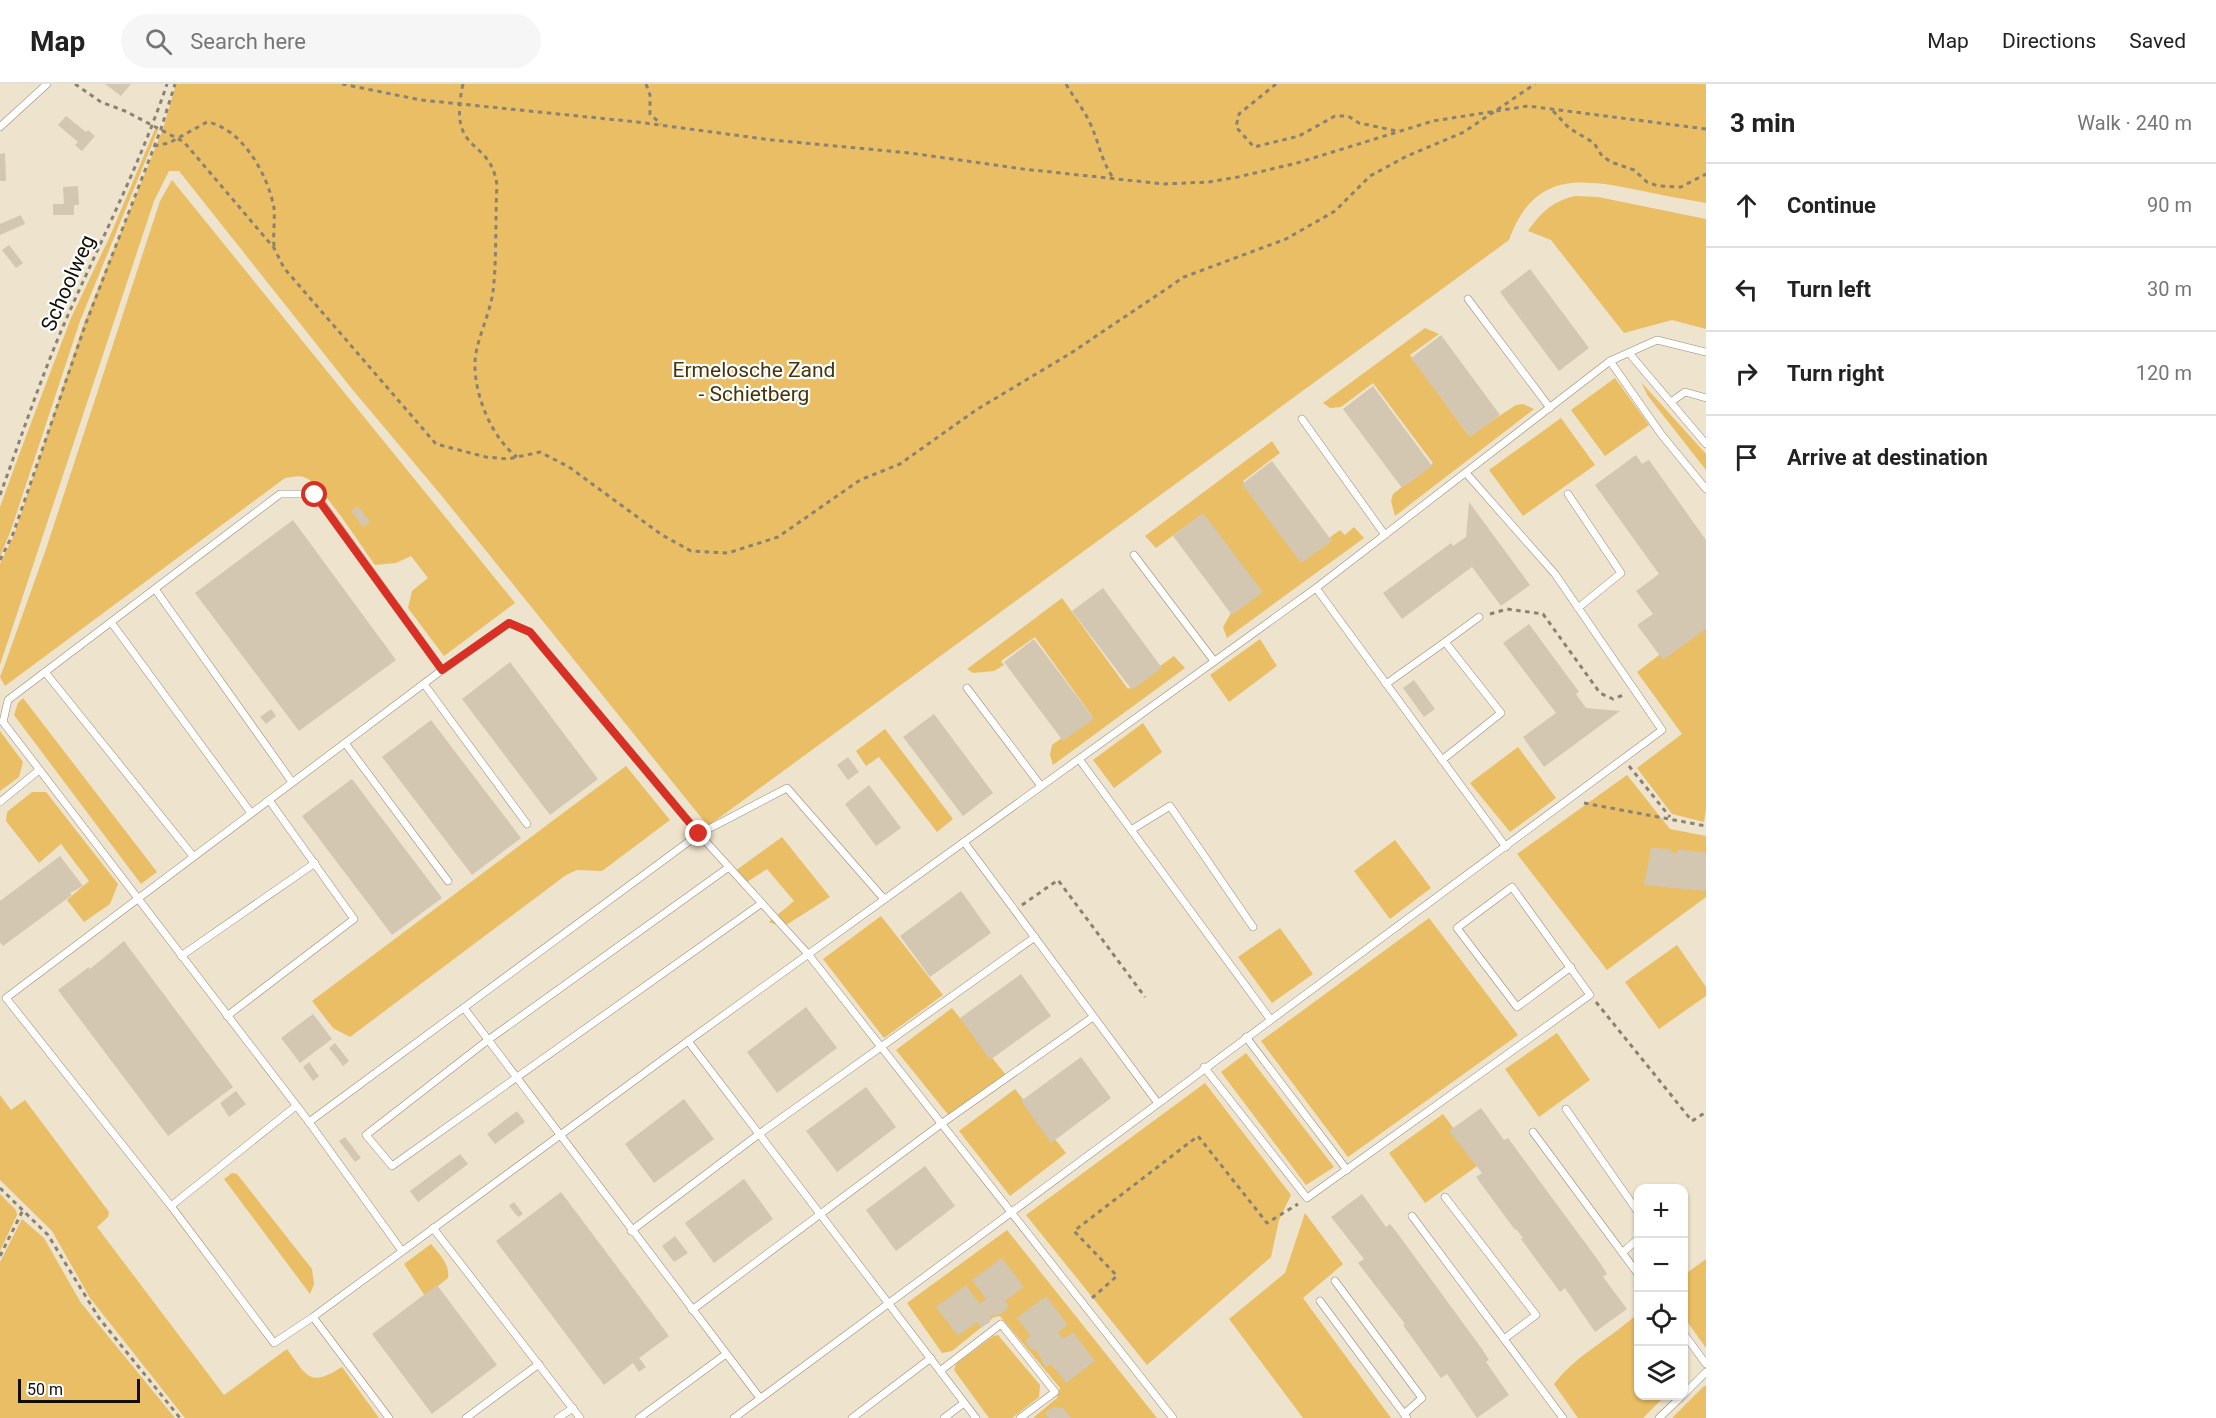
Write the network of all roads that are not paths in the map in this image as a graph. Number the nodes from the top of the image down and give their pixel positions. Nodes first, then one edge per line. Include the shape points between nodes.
1 (47, 84) edge
2 (0, 127) edge
3 (1468, 299) dead end
4 (1706, 352) edge
5 (1629, 353) junction
6 (1610, 361) junction
7 (1706, 398) edge
8 (1671, 402) junction
9 (1550, 408) junction
10 (1302, 419) dead end
11 (1705, 441) edge
12 (1466, 472) junction
13 (1706, 489) edge
14 (1568, 494) dead end
15 (1385, 535) junction
16 (1134, 555) dead end
17 (1316, 588) junction
18 (155, 589) junction
19 (1578, 608) junction
20 (1479, 617) road end
21 (111, 622) junction
22 (1445, 642) junction
23 (1214, 661) junction
24 (442, 670) junction
25 (45, 672) junction
26 (424, 684) junction
27 (1386, 684) junction
28 (967, 688) dead end
29 (345, 743) junction
30 (1079, 759) junction
31 (1442, 760) junction
32 (39, 770) junction
33 (292, 782) junction
34 (1041, 786) junction
35 (269, 800) junction
36 (0, 802) edge
37 (251, 813) junction
38 (527, 824) dead end
39 (1131, 830) junction
40 (699, 834) junction
41 (964, 842) junction
42 (1506, 848) junction
43 (193, 856) junction
44 (315, 863) junction
45 (729, 867) junction
46 (448, 881) dead end
47 (137, 898) junction
48 (884, 899) junction
49 (762, 903) junction
50 (1253, 927) dead end
51 (1035, 937) junction
52 (808, 954) junction
53 (181, 956) junction
54 (1571, 967) junction
55 (0, 992) edge
56 (6, 998) junction
57 (464, 1008) junction
58 (227, 1016) junction
59 (1094, 1017) junction
60 (1270, 1018) junction
61 (1245, 1036) junction
62 (488, 1040) junction
63 (688, 1041) junction
64 (880, 1047) junction
65 (1204, 1067) junction
66 (516, 1078) junction
67 (1157, 1102) junction
68 (296, 1106) junction
69 (1566, 1109) dead end
70 (309, 1122) junction
71 (941, 1124) junction
72 (1533, 1132) dead end
73 (759, 1134) junction
74 (559, 1136) junction
75 (1347, 1170) junction
76 (1445, 1197) dead end
77 (171, 1206) junction
78 (1634, 1206) edge
79 (1009, 1212) junction
80 (820, 1213) junction
81 (1412, 1216) dead end
82 (433, 1228) junction
83 (631, 1231) junction
84 (1634, 1242) edge
85 (402, 1251) junction
86 (1623, 1252) junction
87 (1634, 1268) edge
88 (1335, 1281) dead end
89 (1320, 1301) dead end
90 (888, 1302) junction
91 (692, 1310) junction
92 (313, 1317) junction
93 (1504, 1339) junction
94 (1688, 1341) edge
95 (726, 1354) junction
96 (931, 1359) junction
97 (538, 1364) junction
98 (1706, 1364) edge
99 (940, 1371) junction
100 (1706, 1372) edge
101 (1688, 1390) edge
102 (760, 1398) junction
103 (1678, 1400) edge
104 (964, 1403) junction
105 (573, 1408) junction
106 (1406, 1416) edge
107 (389, 1418) edge
108 (466, 1418) edge
109 (558, 1418) edge
110 (580, 1418) edge
111 (639, 1418) edge
112 (734, 1418) edge
113 (852, 1418) edge
114 (944, 1418) edge
115 (976, 1418) edge
116 (1020, 1418) edge
117 (1173, 1418) edge
118 (1563, 1418) edge
119 (1659, 1418) edge

1 - 2 lane
3 - 9 lane
4 - 5 lane via 1657,340
5 - 6 lane
5 - 8 lane
6 - 9 lane
6 - 13 lane
7 - 8 lane via 1685,392
8 - 11 lane
9 - 12 lane
10 - 15 lane
12 - 15 lane
12 - 19 lane via 1555,574
14 - 19 lane via 1621,573
15 - 17 lane
16 - 23 lane
17 - 23 lane
17 - 27 lane
18 - 21 lane
18 - 24 lane via 280,494 315,495
18 - 33 lane
19 - 42 lane via 1662,730
20 - 22 lane
21 - 25 lane
21 - 37 lane
22 - 27 lane
22 - 31 lane via 1501,713
23 - 30 lane
24 - 26 lane
24 - 40 lane via 509,623 530,632
25 - 32 lane via 8,700 3,722
25 - 43 lane
26 - 29 lane
26 - 38 lane
27 - 31 lane
28 - 34 lane
29 - 33 lane
29 - 46 lane
30 - 34 lane
30 - 39 lane
31 - 42 lane
32 - 36 lane
32 - 47 lane
33 - 35 lane
34 - 41 lane
35 - 37 lane
35 - 44 lane
37 - 43 lane
39 - 50 lane via 1170,806
39 - 60 lane
40 - 45 lane
40 - 48 lane via 787,788
40 - 57 lane
41 - 48 lane
41 - 51 lane
42 - 60 lane
43 - 47 lane
44 - 53 lane
44 - 58 lane via 354,919
45 - 49 lane
45 - 62 lane
47 - 53 lane
47 - 56 lane
48 - 52 lane
49 - 52 lane
49 - 66 lane
51 - 59 lane
51 - 64 lane
52 - 63 lane
52 - 64 lane
53 - 58 lane
54 - 54 lane via 1512,887 1457,928 1517,1007
54 - 75 lane via 1590,995
55 - 56 lane
56 - 77 lane
57 - 62 lane
57 - 70 lane
58 - 68 lane
59 - 67 lane
59 - 71 lane
60 - 61 lane
61 - 65 lane
61 - 75 lane
62 - 66 lane
62 - 66 lane via 366,1135 392,1166
63 - 73 lane
63 - 74 lane
64 - 71 lane
64 - 73 lane
65 - 67 lane
65 - 75 lane via 1307,1198
66 - 74 lane
67 - 79 lane
68 - 70 lane
68 - 77 lane
69 - 78 lane
70 - 85 lane
71 - 79 lane
71 - 80 lane
72 - 86 lane
73 - 80 lane
73 - 83 lane
74 - 82 lane
74 - 83 lane
76 - 93 lane via 1536,1315
77 - 92 lane via 274,1343
79 - 90 lane
79 - 117 lane
80 - 90 lane
80 - 91 lane
81 - 93 lane
82 - 85 lane
82 - 97 lane
83 - 91 lane
84 - 86 lane
85 - 92 lane
86 - 87 lane
88 - 106 lane via 1422,1398
89 - 106 lane
90 - 96 lane
90 - 102 lane
91 - 95 lane
92 - 107 lane
93 - 118 lane
94 - 98 lane
95 - 102 lane
95 - 111 lane
96 - 99 lane
96 - 113 lane
97 - 105 lane
97 - 108 lane
99 - 104 lane
99 - 116 lane via 1001,1324 1055,1392
100 - 101 lane
102 - 112 lane
103 - 119 lane
104 - 114 lane
104 - 115 lane
105 - 109 lane
105 - 110 lane

